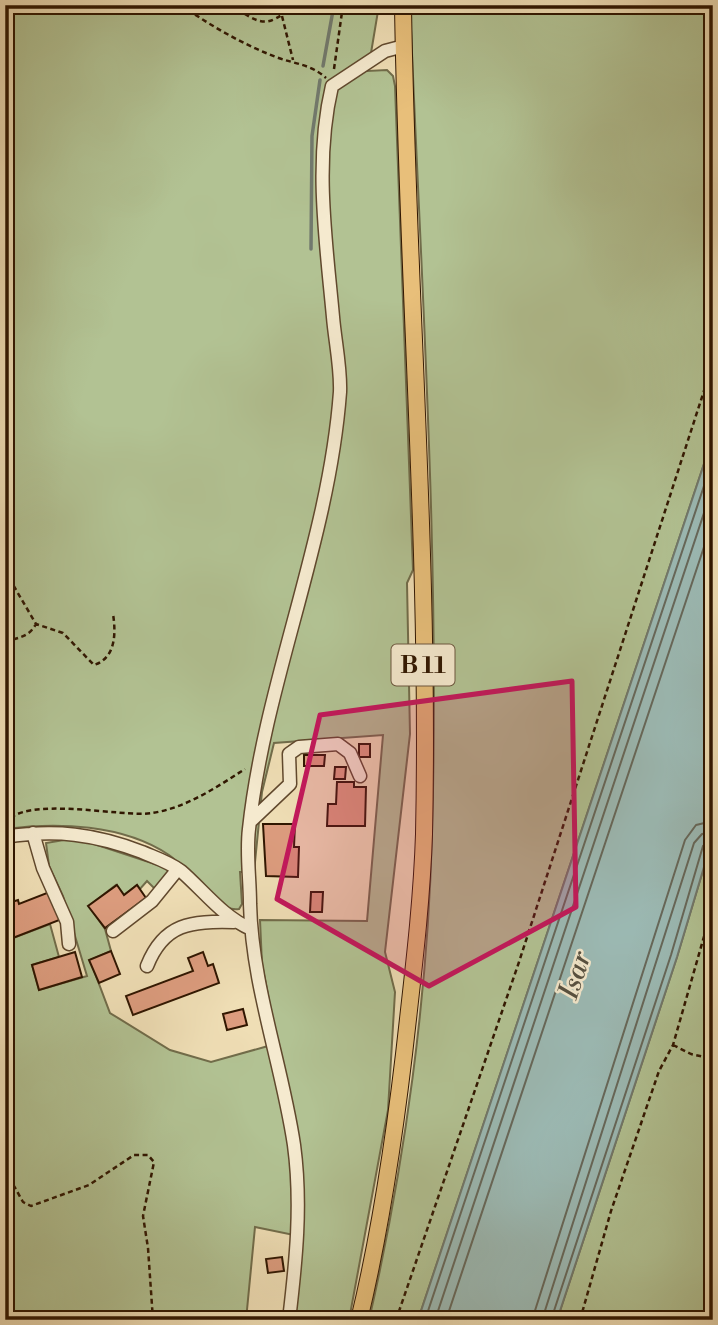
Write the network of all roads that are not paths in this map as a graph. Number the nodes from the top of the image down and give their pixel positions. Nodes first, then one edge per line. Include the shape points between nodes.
1 (403, 5) edge
2 (404, 46) junction
3 (360, 776) dead end
4 (250, 822) junction
5 (33, 832) junction
6 (5, 837) edge
7 (178, 869) junction
8 (234, 922) junction
9 (251, 929) junction
10 (113, 931) dead end
11 (69, 944) dead end
12 (147, 966) dead end
13 (289, 1320) edge
14 (359, 1320) edge

1 - 2 main road, B 11
2 - 4 street via 385,51 332,86 326,112 323,203 340,388 316,533 274,697
2 - 14 main road, B 11 via 418,420 424,836 398,1112
3 - 4 street via 350,753 338,744 299,747 289,754 290,784
4 - 9 street
5 - 6 street
5 - 7 street via 98,837
5 - 11 street via 67,922
7 - 8 street
7 - 10 street via 152,901
8 - 9 street
8 - 12 street via 213,921 171,931 155,947
9 - 13 street via 299,1192

